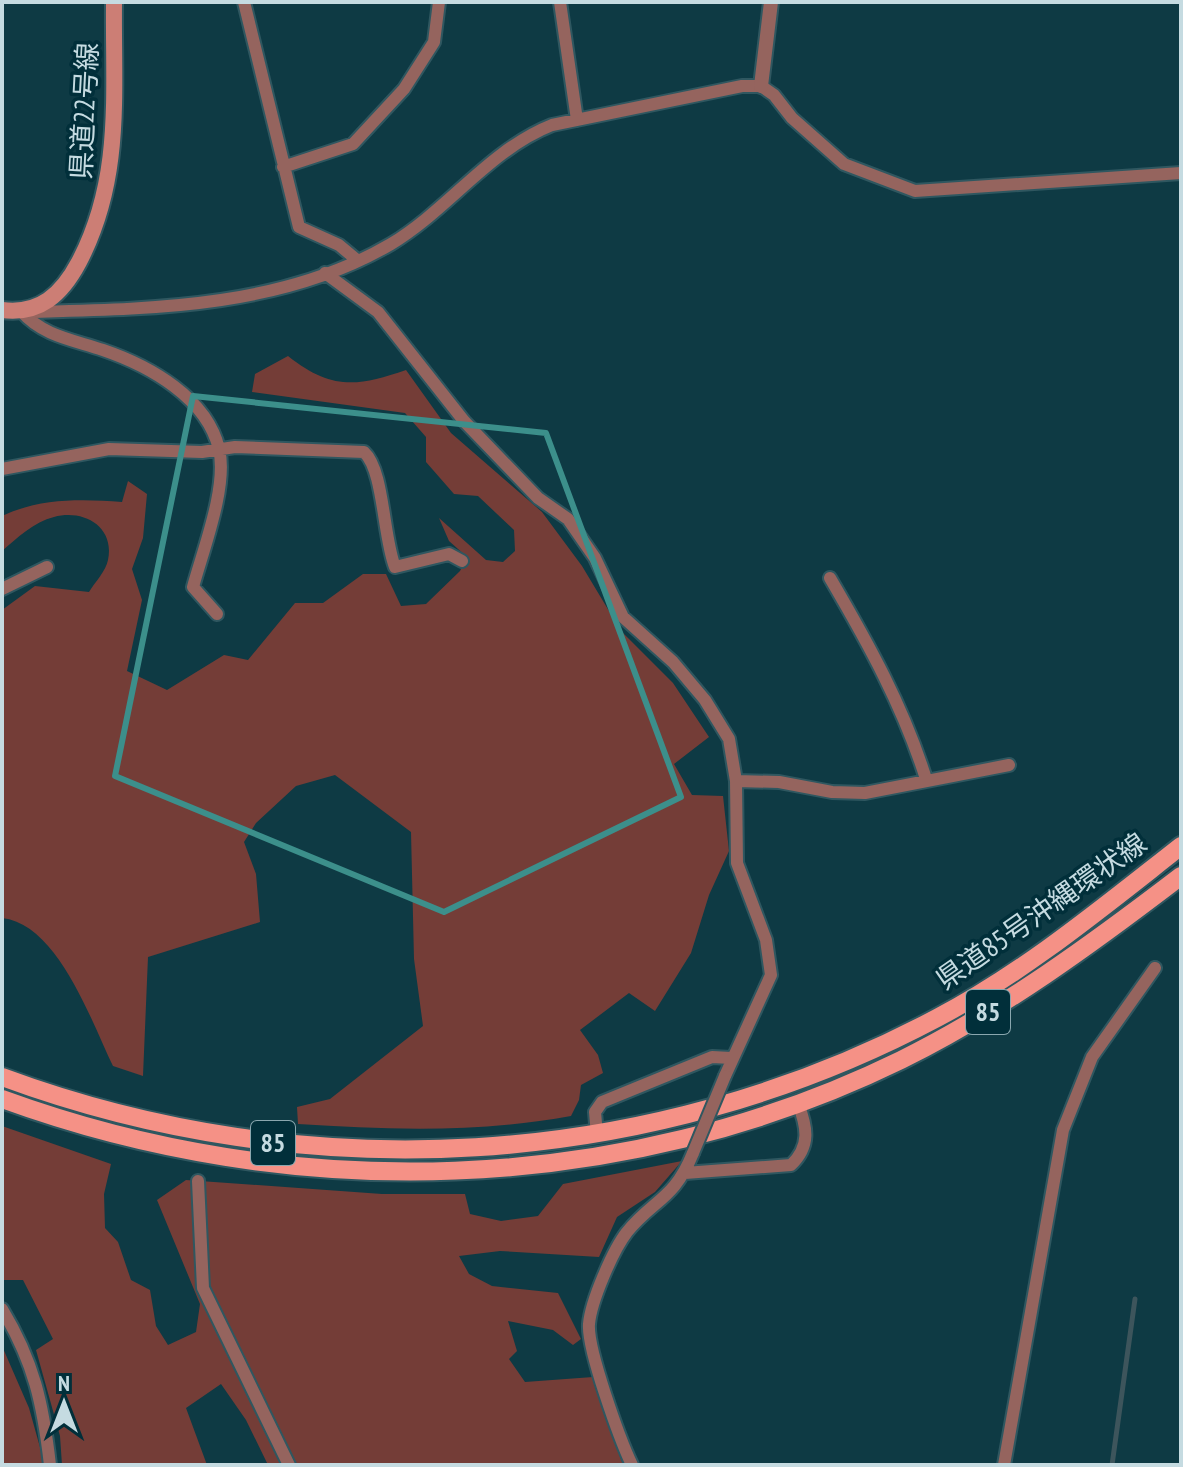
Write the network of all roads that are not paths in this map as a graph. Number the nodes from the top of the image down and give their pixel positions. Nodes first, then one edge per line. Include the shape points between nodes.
1 (114, 2) edge
2 (244, 2) edge
3 (439, 2) edge
4 (560, 2) edge
5 (771, 2) edge
6 (761, 86) junction
7 (577, 120) junction
8 (283, 167) junction
9 (1181, 173) edge
10 (357, 260) junction
11 (325, 273) junction
12 (2, 310) edge
13 (22, 312) junction
14 (219, 449) junction
15 (2, 469) edge
16 (462, 561) dead end
17 (47, 567) dead end
18 (830, 578) dead end
19 (2, 589) edge
20 (217, 614) dead end
21 (1009, 765) dead end
22 (926, 779) junction
23 (736, 781) junction
24 (1181, 846) edge
25 (1181, 876) edge
26 (1155, 968) dead end
27 (731, 1058) junction
28 (2, 1077) edge
29 (2, 1099) edge
30 (798, 1103) junction
31 (597, 1135) junction
32 (685, 1173) junction
33 (198, 1181) dead end
34 (2, 1309) edge
35 (50, 1465) edge
36 (289, 1465) edge
37 (632, 1465) edge
38 (1004, 1465) edge

1 - 13 main road, 県道22号線 via 112,161 104,208 63,289
2 - 8 street
3 - 8 street via 434,42 404,89 353,144
4 - 7 street
5 - 6 street
6 - 7 street via 711,91
6 - 9 street via 844,164 915,191
7 - 10 street via 519,140 432,215
8 - 10 street via 299,227 339,245
10 - 11 street
11 - 13 street via 230,300 139,310
11 - 23 street via 378,312 464,421 538,498 568,519 595,558 623,617 705,700 729,739
12 - 13 main road
13 - 14 street via 45,332 130,360 196,401
14 - 15 street via 109,449
14 - 16 street via 364,452 376,469 395,567 449,554
14 - 20 street via 218,488 193,587
17 - 19 street
18 - 22 street via 878,660
21 - 22 street
22 - 23 street via 865,793
23 - 27 street via 737,863 766,940 771,975
24 - 31 main road, 県道85号沖縄環状線 / 85 via 1050,947 917,1028 733,1103
25 - 30 main road, 県道85号沖縄環状線 / 85 via 1066,964 948,1035
26 - 38 street via 1087,1066 1063,1130
27 - 31 street via 712,1057 602,1102 595,1112
27 - 32 street, bridge
28 - 31 main road, 県道85号沖縄環状線 / 85 via 119,1113 260,1142 416,1151
29 - 30 main road, 県道85号沖縄環状線 / 85 via 118,1136 194,1153 259,1164 392,1173 508,1169 604,1155
30 - 32 street via 807,1132 805,1146 791,1165
32 - 37 street via 675,1190 626,1233 596,1296 589,1326 617,1433
33 - 36 street via 203,1288
34 - 35 street via 22,1343 42,1398

